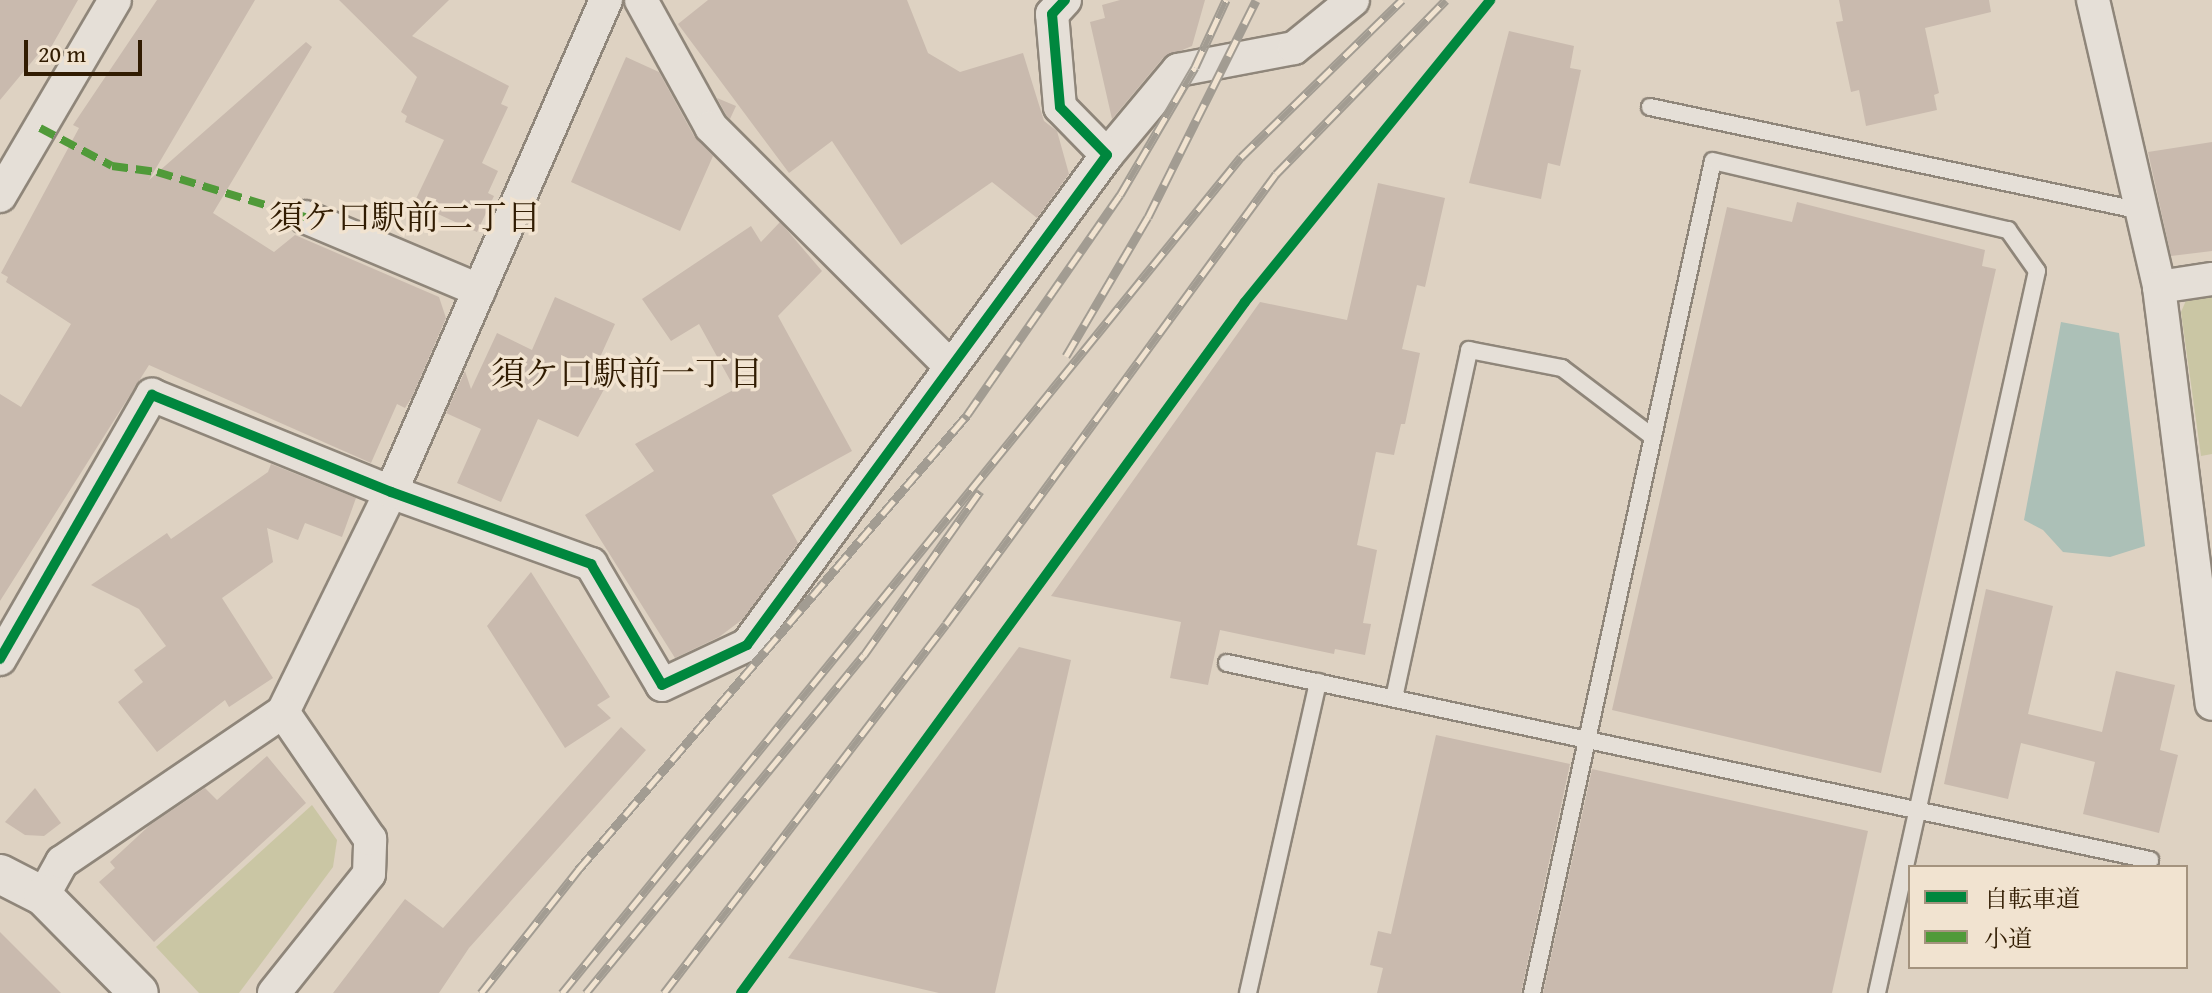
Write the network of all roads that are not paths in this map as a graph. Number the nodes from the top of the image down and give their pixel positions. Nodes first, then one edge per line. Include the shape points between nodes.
1 (115, 0) edge
2 (606, 0) edge
3 (641, 0) edge
4 (1065, 0) edge
5 (1353, 0) edge
6 (2093, 0) edge
7 (1650, 107) dead end
8 (1107, 155) junction
9 (0, 196) edge
10 (2142, 211) junction
11 (305, 217) dead end
12 (2212, 279) edge
13 (2159, 287) junction
14 (479, 290) junction
15 (951, 367) junction
16 (1653, 437) junction
17 (391, 492) junction
18 (0, 659) edge
19 (1227, 663) dead end
20 (1318, 682) junction
21 (1394, 698) junction
22 (2212, 704) edge
23 (283, 712) junction
24 (1587, 740) junction
25 (1918, 811) junction
26 (2150, 860) dead end
27 (0, 874) edge
28 (43, 896) junction
29 (139, 993) edge
30 (274, 993) edge
31 (1248, 993) edge
32 (1532, 993) edge
33 (1877, 993) edge

1 - 9 street
2 - 14 street
3 - 15 street via 711,127
4 - 8 street via 1052,14 1060,107
5 - 8 street via 1294,48 1178,70
6 - 10 street
7 - 10 lane
8 - 15 street
10 - 13 street
11 - 14 street
12 - 13 street
13 - 22 street
14 - 17 street
15 - 17 street via 747,645 662,685 591,564
16 - 21 lane via 1562,368 1469,350
16 - 24 lane
16 - 25 lane via 1713,161 2008,230 2023,251 2037,271
17 - 18 street via 152,395
17 - 23 street
19 - 20 lane
20 - 21 lane
20 - 31 lane
21 - 24 lane
23 - 28 street via 62,862
23 - 30 street via 370,839 369,874
24 - 25 lane
24 - 32 lane
25 - 26 lane
25 - 33 lane
27 - 28 street
28 - 29 street

